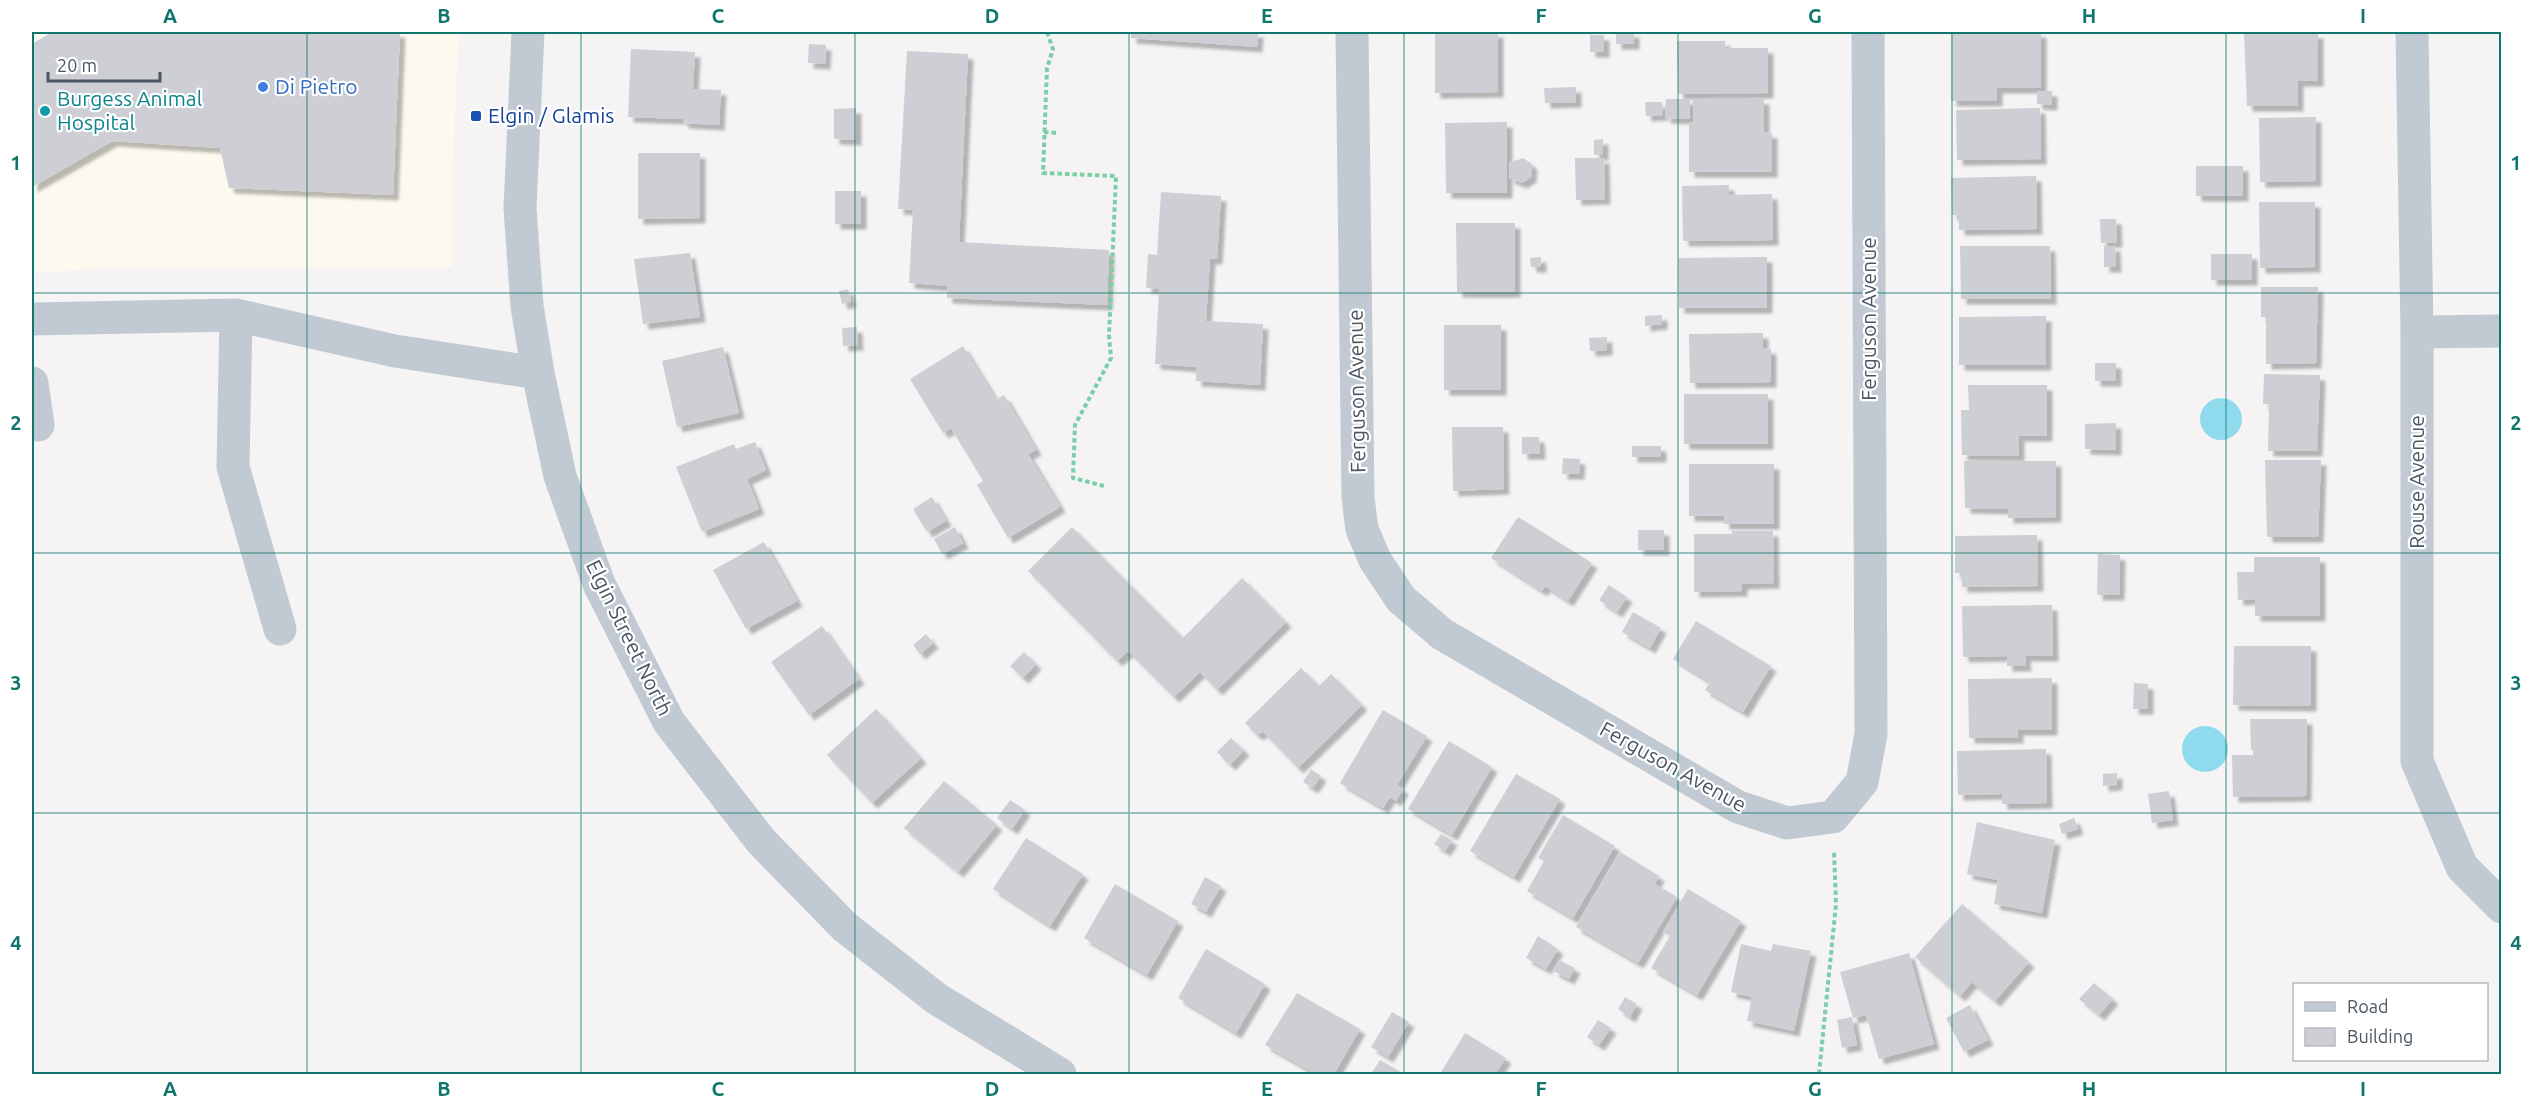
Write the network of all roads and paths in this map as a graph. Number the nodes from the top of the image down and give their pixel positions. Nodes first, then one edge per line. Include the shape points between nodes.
1 (528, 32) edge
2 (1047, 32) edge
3 (1352, 32) edge
4 (1868, 32) edge
5 (2412, 32) edge
6 (1044, 132) junction
7 (1056, 133) dead end
8 (236, 315) junction
9 (32, 319) edge
10 (2502, 331) edge
11 (2417, 332) junction
12 (538, 373) junction
13 (32, 383) edge
14 (38, 426) dead end
15 (1104, 486) dead end
16 (280, 629) dead end
17 (1833, 818) junction
18 (2502, 907) edge
19 (1060, 1074) edge
20 (1819, 1074) edge

1 - 12 street, Elgin Street North via 520,208 527,306
2 - 6 path via 1053,49 1047,68
3 - 17 street, Ferguson Avenue via 1358,498 1362,529 1375,560 1401,599 1442,634 1738,807 1787,823
4 - 17 street, Ferguson Avenue via 1871,734 1862,782
5 - 11 street, Rouse Avenue
6 - 7 path
6 - 15 path via 1043,173 1116,176 1111,358 1075,425 1073,478
8 - 9 street
8 - 12 street via 394,351
8 - 16 street via 233,467
10 - 11 street
11 - 18 street, Rouse Avenue via 2417,761 2462,867
12 - 19 street, Elgin Street North via 560,476 599,584 669,722 761,841 845,927 937,999
13 - 14 street
17 - 20 path via 1836,904

